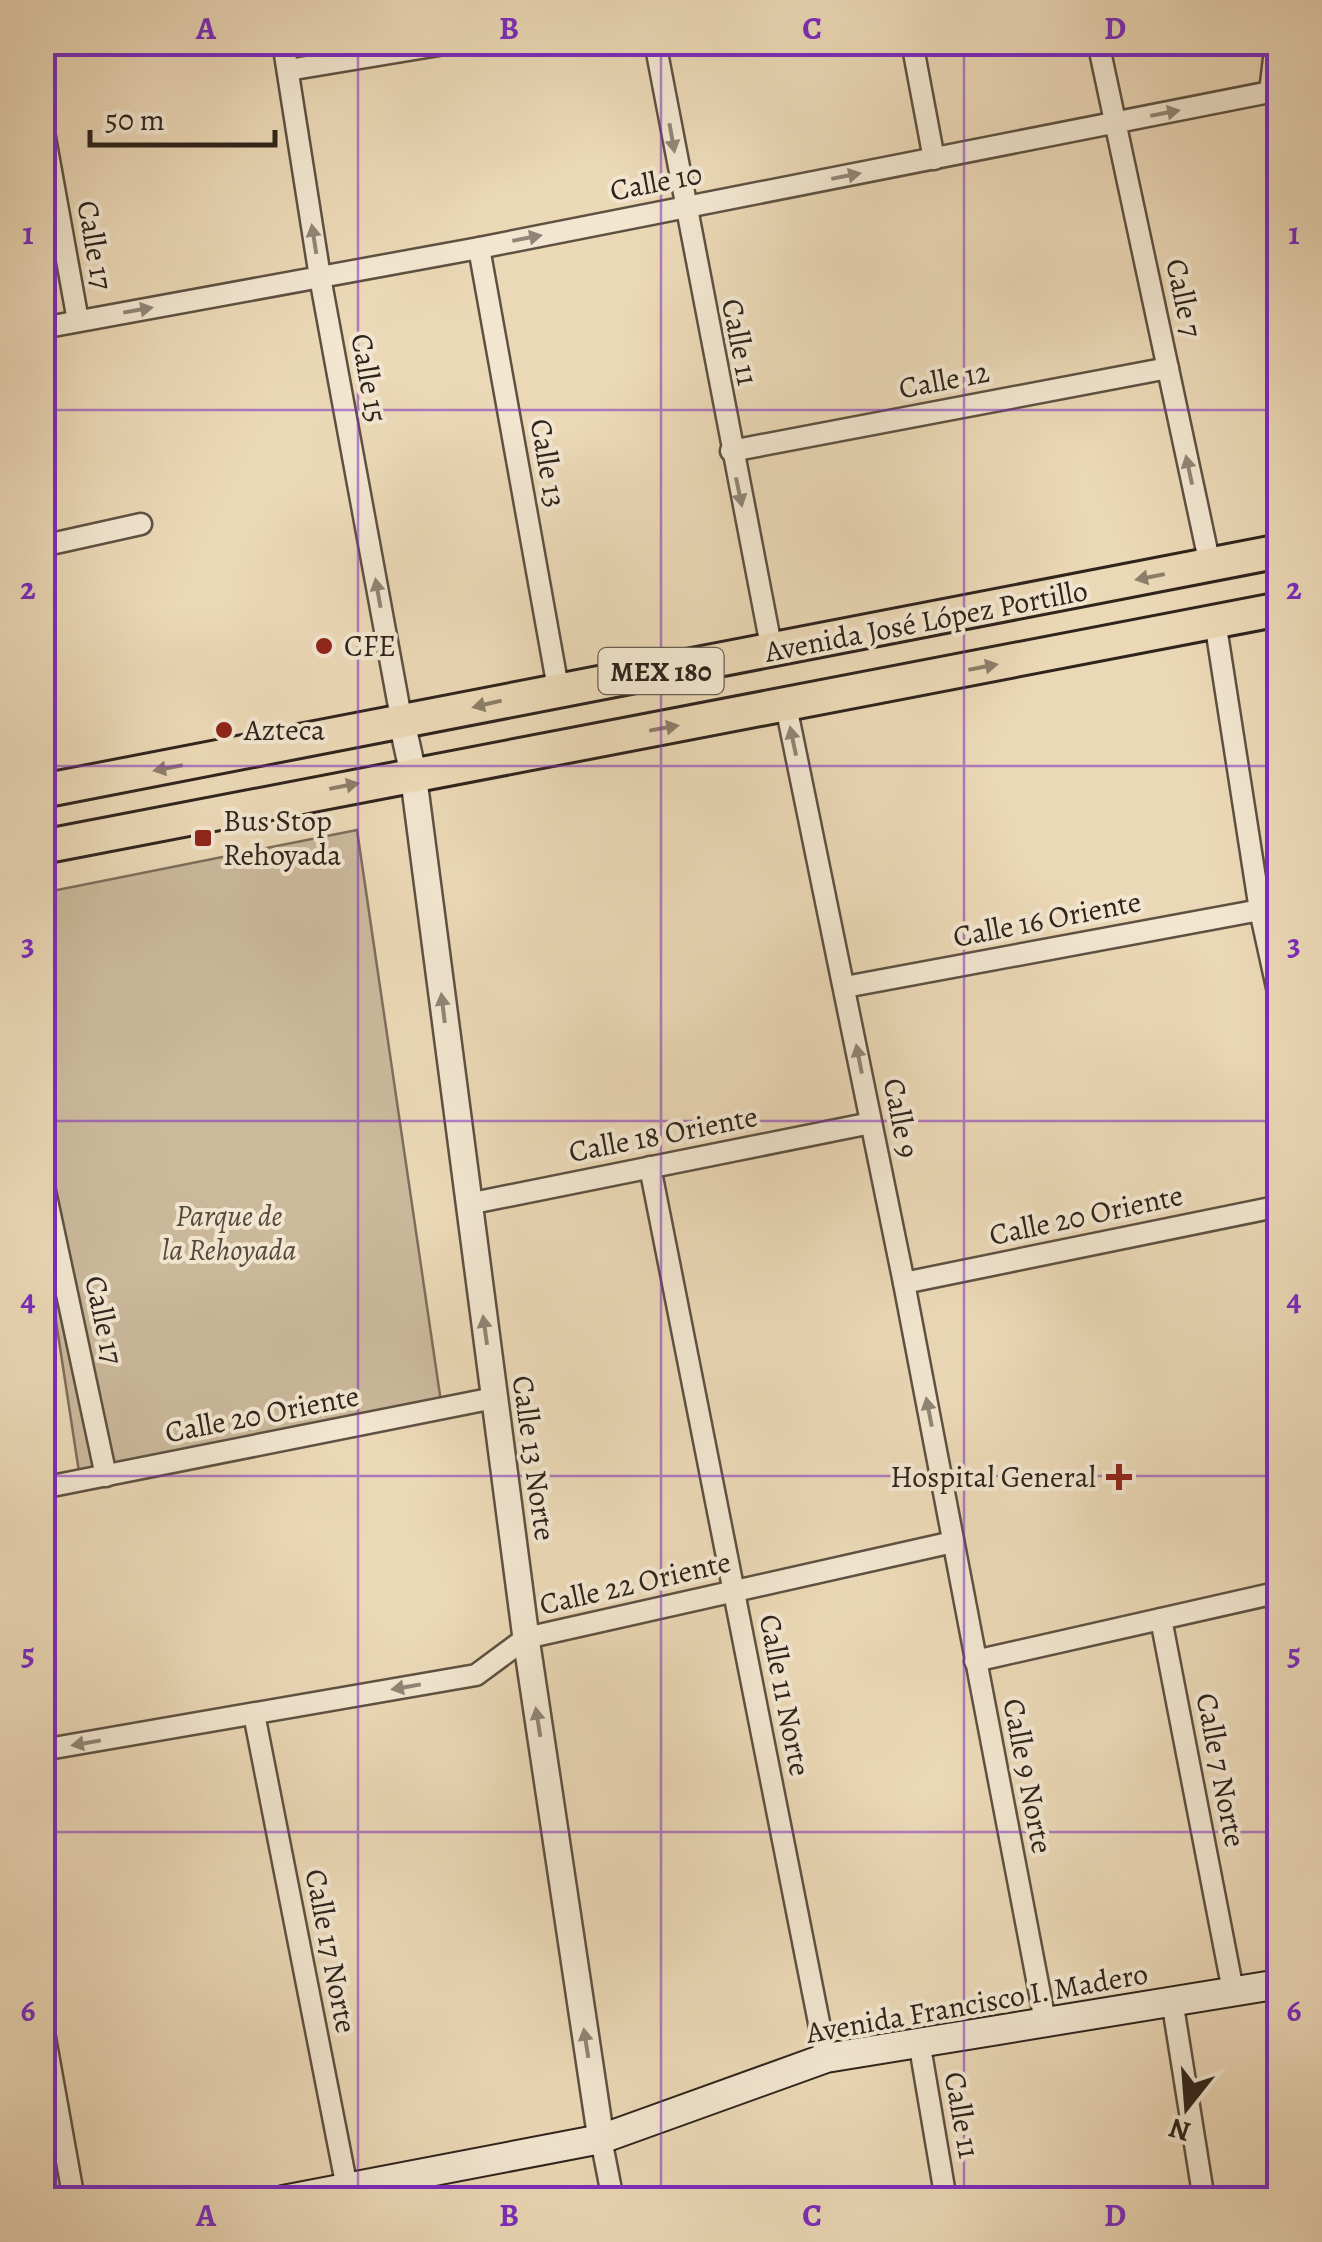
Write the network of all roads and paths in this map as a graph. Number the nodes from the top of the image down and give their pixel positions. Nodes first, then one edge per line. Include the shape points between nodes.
1 (283, 42) edge
2 (458, 42) edge
3 (655, 42) edge
4 (912, 42) edge
5 (1098, 42) edge
6 (1276, 42) edge
7 (288, 70) junction
8 (1275, 91) edge
9 (42, 121) edge
10 (1117, 122) junction
11 (934, 159) junction
12 (684, 206) junction
13 (479, 248) junction
14 (320, 277) junction
15 (78, 320) junction
16 (42, 328) edge
17 (1168, 368) junction
18 (730, 451) junction
19 (141, 524) dead end
20 (42, 546) edge
21 (1280, 551) edge
22 (1210, 566) junction
23 (1280, 609) edge
24 (1215, 621) junction
25 (772, 651) junction
26 (558, 688) junction
27 (786, 706) junction
28 (402, 723) junction
29 (412, 772) junction
30 (42, 792) edge
31 (42, 847) edge
32 (1260, 910) junction
33 (845, 987) junction
34 (1280, 1001) edge
35 (871, 1122) junction
36 (650, 1167) junction
37 (42, 1177) edge
38 (468, 1204) junction
39 (1280, 1206) edge
40 (904, 1282) junction
41 (494, 1398) junction
42 (106, 1476) junction
43 (42, 1488) edge
44 (954, 1542) junction
45 (734, 1592) junction
46 (1280, 1592) edge
47 (1161, 1619) junction
48 (526, 1638) junction
49 (976, 1661) junction
50 (254, 1714) junction
51 (42, 1750) edge
52 (1280, 1984) edge
53 (1233, 1991) junction
54 (1172, 2000) junction
55 (1045, 2020) junction
56 (42, 2022) edge
57 (919, 2041) junction
58 (826, 2058) junction
59 (601, 2139) junction
60 (348, 2194) edge
61 (74, 2200) edge
62 (283, 2200) edge
63 (613, 2200) edge
64 (946, 2200) edge
65 (1204, 2200) edge

1 - 7 street, Calle 15
2 - 7 street
3 -> 12 street, Calle 11
4 - 11 street
5 - 10 street, Calle 7
6 - 8 street
14 -> 7 street, Calle 15
10 -> 8 street, Calle 10
9 - 15 street, Calle 17
10 - 11 street, Calle 10
10 - 17 street, Calle 7
12 -> 11 street, Calle 10
13 -> 12 street, Calle 10
12 - 18 street, Calle 11
13 - 14 street, Calle 10
13 - 26 street, Calle 13
15 -> 14 street, Calle 10
28 -> 14 street, Calle 15
15 - 16 street, Calle 10
17 - 18 street, Calle 12
22 -> 17 street, Calle 7
18 -> 25 street, Calle 11
19 - 20 street
21 - 22 main road, Avenida José López Portillo / MEX 180
22 -> 25 main road, Avenida José López Portillo / MEX 180
23 - 24 main road, Avenida José López Portillo / MEX 180
27 -> 24 main road, Avenida José López Portillo / MEX 180
24 - 32 street
25 - 26 main road, Avenida José López Portillo / MEX 180
26 -> 28 main road, Avenida José López Portillo / MEX 180
29 -> 27 main road, Avenida José López Portillo / MEX 180
33 -> 27 street, Calle 9
28 - 29 street, Calle 13 Norte
28 -> 30 main road, Avenida José López Portillo / MEX 180
31 -> 29 main road, Avenida José López Portillo / MEX 180
38 -> 29 street, Calle 13 Norte
32 - 33 street, Calle 16 Oriente
32 - 34 street
35 -> 33 street, Calle 9
35 - 36 street, Calle 18 Oriente
35 - 40 street, Calle 9
36 - 38 street, Calle 18 Oriente
36 - 45 street, Calle 11 Norte
37 - 42 street, Calle 17
41 -> 38 street, Calle 13 Norte
39 - 40 street, Calle 20 Oriente
44 -> 40 street, Calle 9
41 - 42 street, Calle 20 Oriente
41 - 48 street, Calle 13 Norte
42 - 43 street, Calle 20 Oriente
44 - 45 street, Calle 22 Oriente
44 - 49 street, Calle 9 Norte
45 - 48 street, Calle 22 Oriente
45 - 58 street, Calle 11 Norte
46 - 47 street
47 - 49 street
47 - 53 street, Calle 7 Norte
48 -> 50 street, Calle 22 Oriente via 476,1675
59 -> 48 street, Calle 13 Norte
49 - 55 street, Calle 9 Norte
50 -> 51 street, Calle 22 Oriente
50 - 60 street, Calle 17 Norte
52 - 53 main road, Avenida Francisco I. Madero
53 - 54 main road, Avenida Francisco I. Madero
54 - 55 main road, Avenida Francisco I. Madero
54 - 65 street
55 - 57 main road, Avenida Francisco I. Madero
56 - 61 street
57 - 58 main road, Avenida Francisco I. Madero
57 - 64 street, Calle 11
58 - 59 main road, Avenida Francisco I. Madero
59 - 60 main road, Avenida Francisco I. Madero
59 - 63 street, Calle 13 Norte
60 - 62 main road, Avenida Francisco I. Madero

